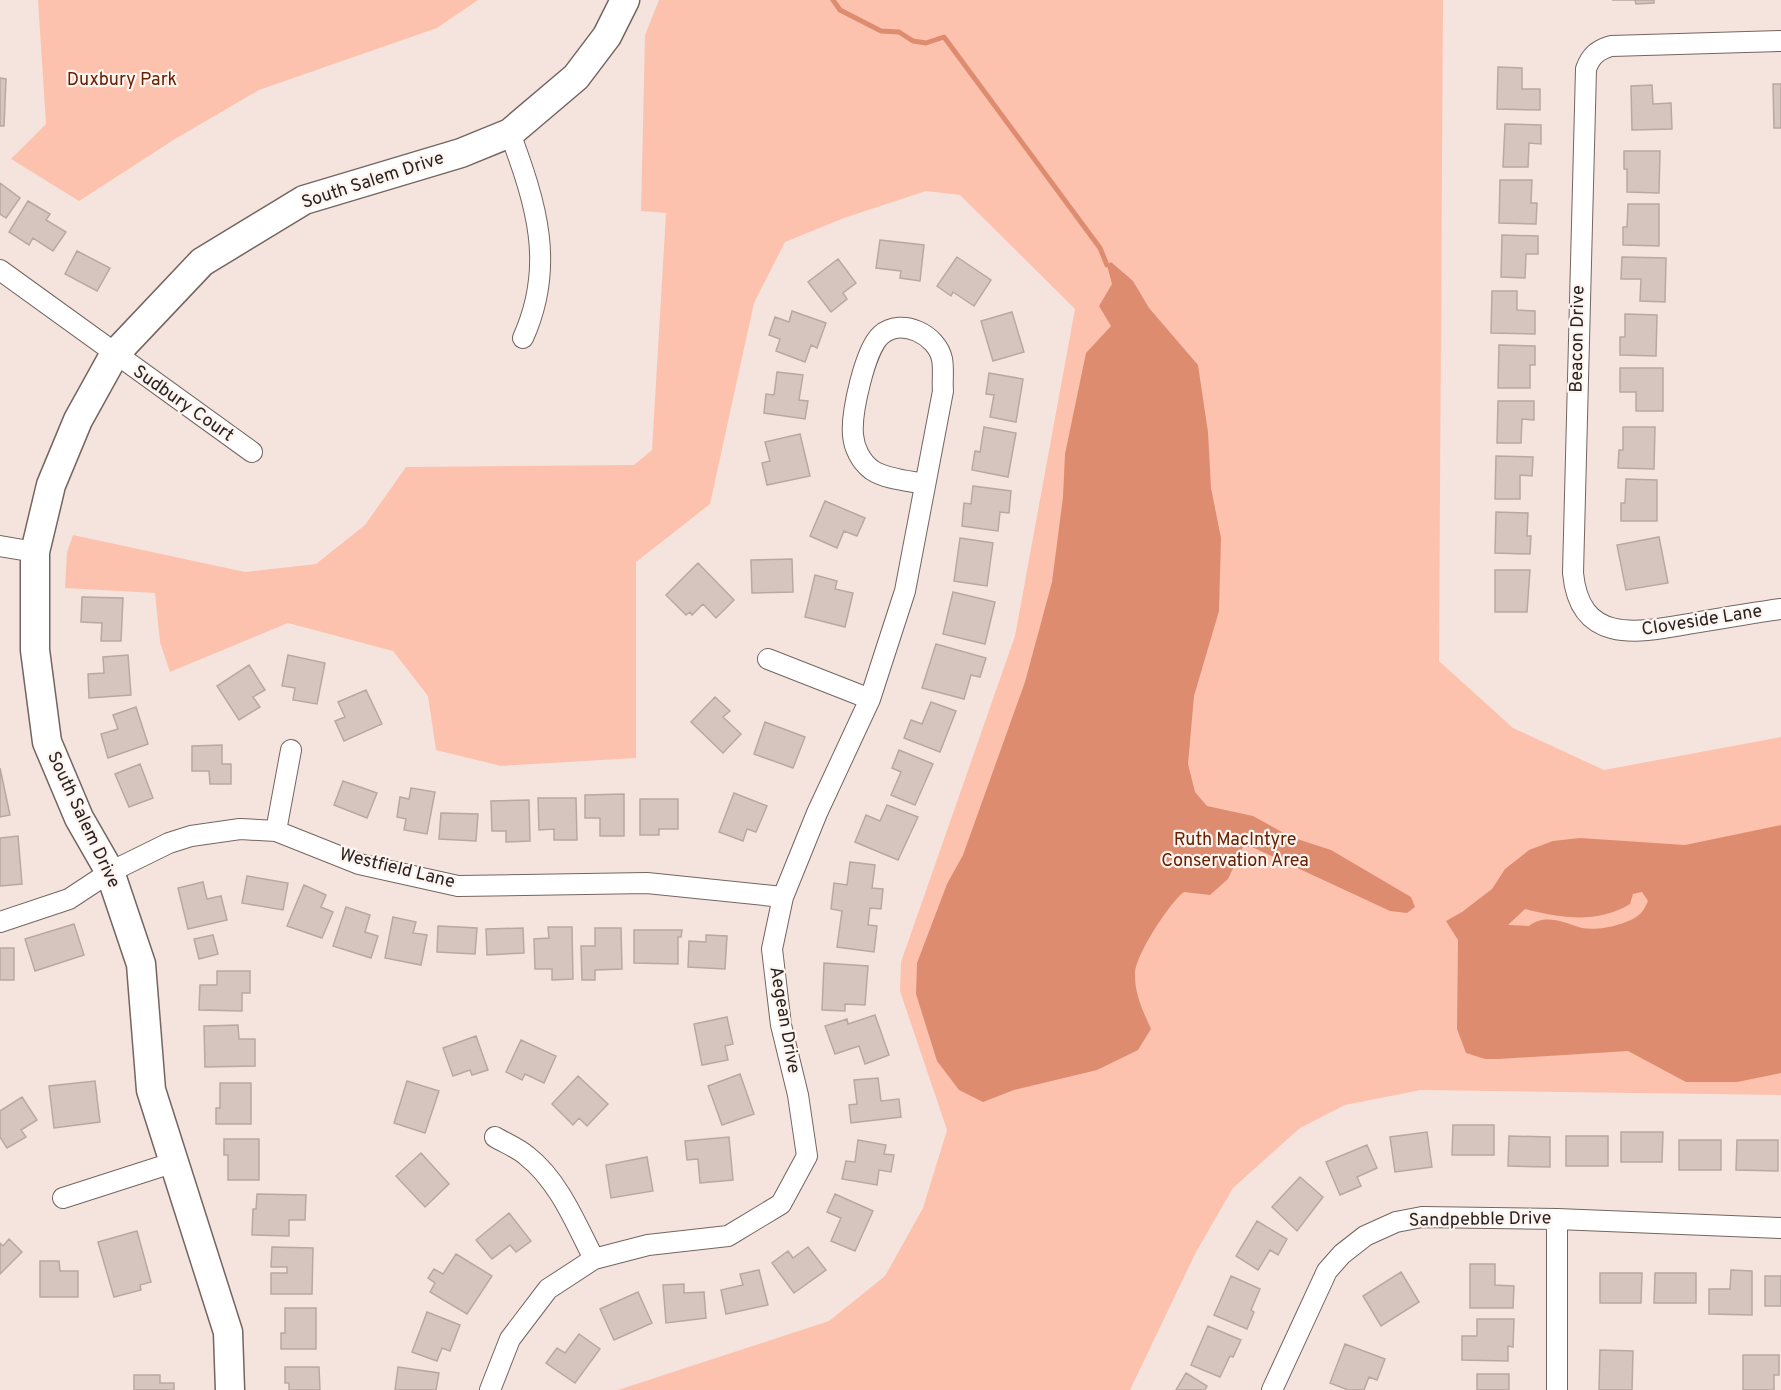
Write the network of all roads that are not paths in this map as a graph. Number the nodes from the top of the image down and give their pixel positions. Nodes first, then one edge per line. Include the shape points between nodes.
1 (625, 0) edge
2 (1781, 41) edge
3 (510, 134) junction
4 (0, 270) edge
5 (523, 338) dead end
6 (114, 355) junction
7 (252, 452) dead end
8 (925, 484) junction
9 (0, 546) edge
10 (35, 552) junction
11 (1781, 609) edge
12 (1591, 617) joint
13 (768, 659) dead end
14 (870, 699) junction
15 (291, 750) dead end
16 (276, 831) junction
17 (110, 872) junction
18 (783, 897) junction
19 (0, 922) edge
20 (495, 1137) dead end
21 (175, 1162) junction
22 (63, 1198) dead end
23 (1557, 1219) junction
24 (1781, 1228) edge
25 (594, 1259) junction
26 (230, 1390) edge
27 (490, 1390) edge
28 (1272, 1390) edge
29 (1557, 1390) edge

1 - 3 street, South Salem Drive via 607,36 576,77
2 - 12 street, Beacon Drive via 1611,46 1591,57 1585,81 1573,573 1577,597
3 - 5 street via 539,220 537,296
3 - 6 street, South Salem Drive via 461,153 304,200 202,261
4 - 6 street, Sudbury Court
6 - 7 street, Sudbury Court
6 - 10 street, South Salem Drive via 78,420 51,485
8 - 8 street, Aegean Drive via 943,392 942,360 935,342 904,327 882,334 870,350 864,363 853,434 858,455 873,470
8 - 14 street, Aegean Drive via 904,591
9 - 10 street
10 - 17 street, South Salem Drive via 35,650 47,742 79,818
11 - 12 street, Cloveside Lane via 1636,632 1606,627
13 - 14 street
14 - 18 street, Aegean Drive
15 - 16 street
16 - 17 street, Westfield Lane via 240,830 191,836
16 - 18 street, Westfield Lane via 359,864 458,886 647,884
17 - 19 street, Westfield Lane via 69,899
17 - 21 street, South Salem Drive via 141,964 151,1090
18 - 25 street, Aegean Drive via 772,949 781,1025 798,1095 807,1156 781,1204 728,1236 648,1245
20 - 25 street via 527,1156 543,1172 563,1200
21 - 22 street
21 - 26 street, South Salem Drive via 228,1332
23 - 24 street, Sandpebble Drive
23 - 28 street, Sandpebble Drive via 1422,1217 1396,1222 1365,1236 1327,1271
23 - 29 street
25 - 27 street, Aegean Drive via 548,1289 510,1339

